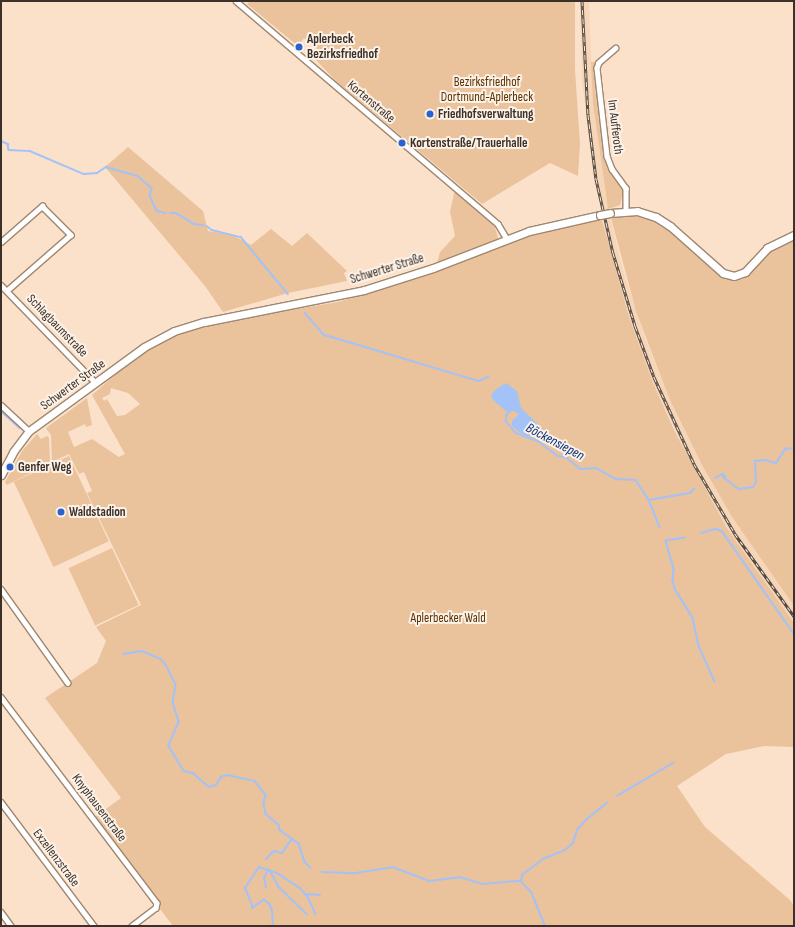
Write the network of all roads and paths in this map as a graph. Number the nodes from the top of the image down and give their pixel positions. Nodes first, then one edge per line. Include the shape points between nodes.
1 (236, 1) edge
2 (616, 48) dead end
3 (626, 211) junction
4 (794, 235) edge
5 (507, 239) junction
6 (1, 242) edge
7 (1, 286) edge
8 (7, 292) junction
9 (96, 383) junction
10 (1, 405) edge
11 (29, 430) junction
12 (1, 475) edge
13 (1, 589) edge
14 (68, 683) dead end
15 (1, 698) edge
16 (1, 802) edge
17 (1, 912) edge
18 (11, 926) edge
19 (94, 926) edge
20 (132, 926) edge

1 - 5 street, Kortenstraße via 498,224
2 - 3 street, Im Aufferoth via 598,63 597,68 607,156 612,169 626,188
3 - 4 street, Schwerter Straße via 645,213 663,221 723,273 734,276 745,272 771,246
3 - 5 street, Schwerter Straße, bridge via 546,226
5 - 9 street, Schwerter Straße via 433,268 364,290 189,326 154,341
6 - 8 street via 42,206 71,235
7 - 8 street, Schlagbaumstraße
8 - 9 street, Schlagbaumstraße
9 - 11 street, Schwerter Straße
10 - 11 street
11 - 12 street, Schwerter Straße
13 - 14 street
15 - 20 street, Knyphausenstraße via 157,903 156,908
16 - 19 street, Exzellenzstraße
17 - 18 street

